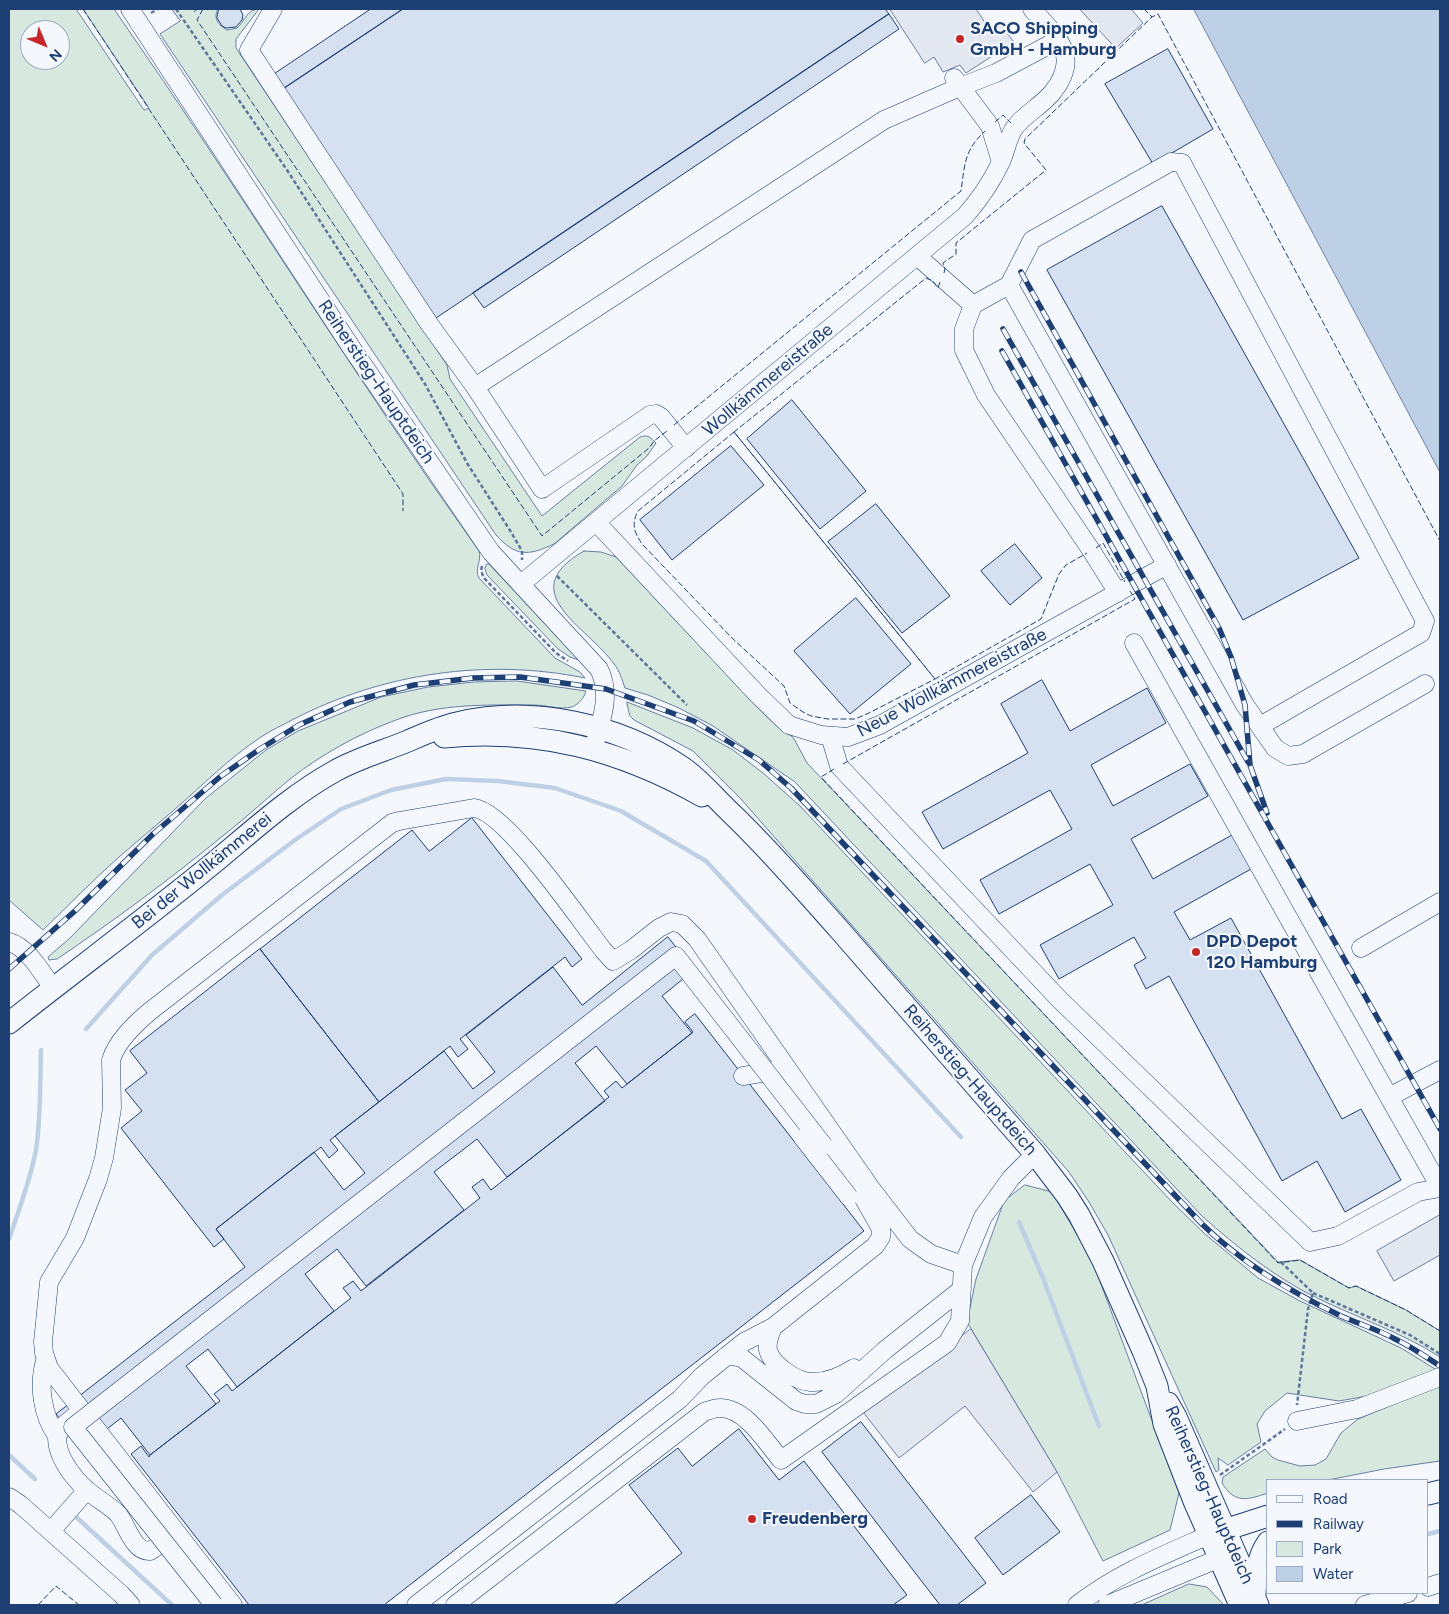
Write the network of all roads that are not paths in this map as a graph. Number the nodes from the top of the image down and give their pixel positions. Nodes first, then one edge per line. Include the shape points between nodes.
1 (130, 9) edge
2 (273, 9) edge
3 (1036, 13) edge
4 (1058, 40) junction
5 (957, 82) junction
6 (1001, 162) junction
7 (917, 256) junction
8 (1009, 285) junction
9 (973, 305) junction
10 (475, 387) junction
11 (686, 448) junction
12 (596, 522) junction
13 (1167, 565) junction
14 (521, 584) junction
15 (1118, 593) junction
16 (1134, 643) dead end
17 (1425, 684) dead end
18 (1260, 726) junction
19 (830, 736) junction
20 (596, 739) junction
21 (729, 811) joint
22 (1440, 902) edge
23 (9, 942) edge
24 (1361, 948) dead end
25 (680, 981) dead end
26 (53, 988) junction
27 (9, 1023) edge
28 (1440, 1070) edge
29 (743, 1076) dead end
30 (793, 1077) junction
31 (1389, 1098) junction
32 (1035, 1154) junction
33 (1440, 1187) edge
34 (881, 1229) junction
35 (963, 1265) junction
36 (962, 1289) junction
37 (773, 1327) junction
38 (884, 1350) junction
39 (725, 1358) junction
40 (45, 1361) junction
41 (1440, 1377) edge
42 (81, 1411) junction
43 (1297, 1421) road end
44 (57, 1436) junction
45 (87, 1490) junction
46 (9, 1497) edge
47 (1266, 1517) edge
48 (166, 1519) junction
49 (51, 1531) junction
50 (1217, 1532) junction
51 (1266, 1542) edge
52 (1266, 1544) edge
53 (1228, 1555) junction
54 (1404, 1594) edge
55 (1251, 1603) edge
56 (130, 1605) edge
57 (214, 1605) edge
58 (232, 1605) edge
59 (416, 1605) edge
60 (455, 1605) edge
61 (1077, 1605) edge
62 (1107, 1605) edge
63 (1365, 1605) edge

1 - 14 street, Reiherstieg-Hauptdeich via 351,347 491,552
2 - 10 street via 248,50 430,325
3 - 4 street, Wollkämmereistraße
4 - 5 street via 996,73
4 - 6 street, Wollkämmereistraße via 1064,48 1066,68 1052,93 1015,128
5 - 6 street via 990,126
5 - 10 street via 884,120
6 - 7 street, Wollkämmereistraße via 985,192 965,216
7 - 9 street
7 - 11 street, Wollkämmereistraße
8 - 9 street
8 - 13 street
8 - 18 street via 1032,240 1171,162 1182,163 1425,621 1421,634
9 - 15 street via 964,328 967,358 986,395
10 - 11 street via 542,489 650,414 661,417
11 - 12 street, Wollkämmereistraße
12 - 14 street, Wollkämmereistraße
12 - 19 street, Neue Wollkämmereistraße via 790,725
13 - 15 street, Neue Wollkämmereistraße
13 - 18 street
14 - 20 street, Reiherstieg-Hauptdeich via 599,669 606,685
15 - 19 street, Neue Wollkämmereistraße via 880,725 848,737
16 - 31 street
17 - 18 street via 1303,754 1288,756 1274,748
19 - 33 street via 839,766 1060,1000 1310,1242 1338,1236 1418,1192
20 - 21 main road, Bei der Wollkämmerei via 641,744 683,768
20 - 26 main road, Bei der Wollkämmerei via 577,723 540,717 489,717 429,731 338,769 300,794
21 - 32 main road, Reiherstieg-Hauptdeich via 762,842
22 - 24 street
23 - 26 street via 27,954
25 - 34 street, bridge via 849,1197
26 - 27 main road, Bei der Wollkämmerei
28 - 31 street
29 - 30 street via 777,1070 789,1072
30 - 35 street via 910,1239 931,1254
30 - 40 street via 687,927 677,922 665,924 613,961 527,850 486,811 474,808 399,821 385,828 149,1012 114,1052 110,1069 112,1108 98,1179 75,1238 48,1282 43,1330
31 - 33 street
32 - 35 street via 1011,1178 982,1217
32 - 50 main road, Reiherstieg-Hauptdeich via 1080,1215 1143,1351 1157,1386 1164,1424
34 - 37 street via 881,1237 870,1251
34 - 57 street, bridge via 859,1190 676,956 73,1426
35 - 36 street
36 - 38 street
36 - 60 street via 960,1321 947,1343 781,1460 743,1416 719,1408 704,1412
37 - 38 street via 768,1339 768,1353 786,1372 807,1382 843,1375
37 - 39 street via 744,1342
38 - 39 street via 836,1394 816,1404 796,1401 742,1358
39 - 59 street via 680,1399
40 - 42 street
40 - 44 street via 42,1373 45,1411
41 - 43 street via 1357,1410
42 - 44 street via 64,1425
42 - 48 street
44 - 45 street via 65,1463
45 - 48 street via 118,1515 136,1544 146,1551 161,1541
45 - 49 street
46 - 49 street
47 - 50 main road
48 - 58 street
49 - 56 street
50 - 53 main road, Reiherstieg-Hauptdeich
50 - 61 street via 1133,1570
51 - 53 main road
52 - 55 main road via 1259,1561
53 - 55 main road, Reiherstieg-Hauptdeich
53 - 62 street
54 - 63 street

